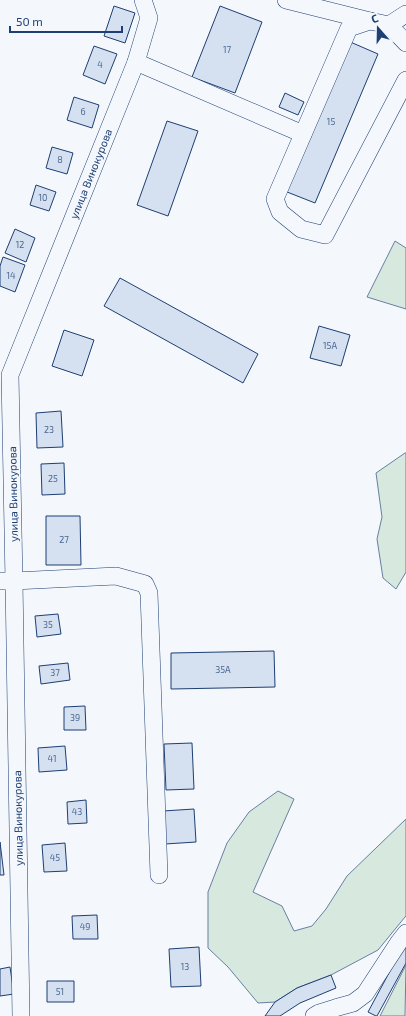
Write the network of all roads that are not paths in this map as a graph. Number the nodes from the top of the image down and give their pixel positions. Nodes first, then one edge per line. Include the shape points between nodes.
1 (142, 0) edge
2 (286, 0) edge
3 (406, 14) edge
4 (370, 21) junction
5 (389, 25) junction
6 (406, 43) edge
7 (136, 62) junction
8 (406, 80) edge
9 (303, 134) junction
10 (5, 373) edge
11 (7, 581) edge
12 (158, 875) dead end
13 (406, 933) edge
14 (21, 1016) edge
15 (314, 1016) edge

1 - 7 street, улица Винокурова via 149,18
2 - 4 street
3 - 5 street
4 - 5 street
4 - 9 street via 349,28
5 - 6 street
7 - 9 street
7 - 10 street, улица Винокурова
8 - 9 street via 325,235 301,229 280,212 275,199
10 - 11 street, улица Винокурова
11 - 12 street via 116,576 144,584 149,593
11 - 14 street, улица Винокурова
13 - 15 street via 364,994 353,1003

